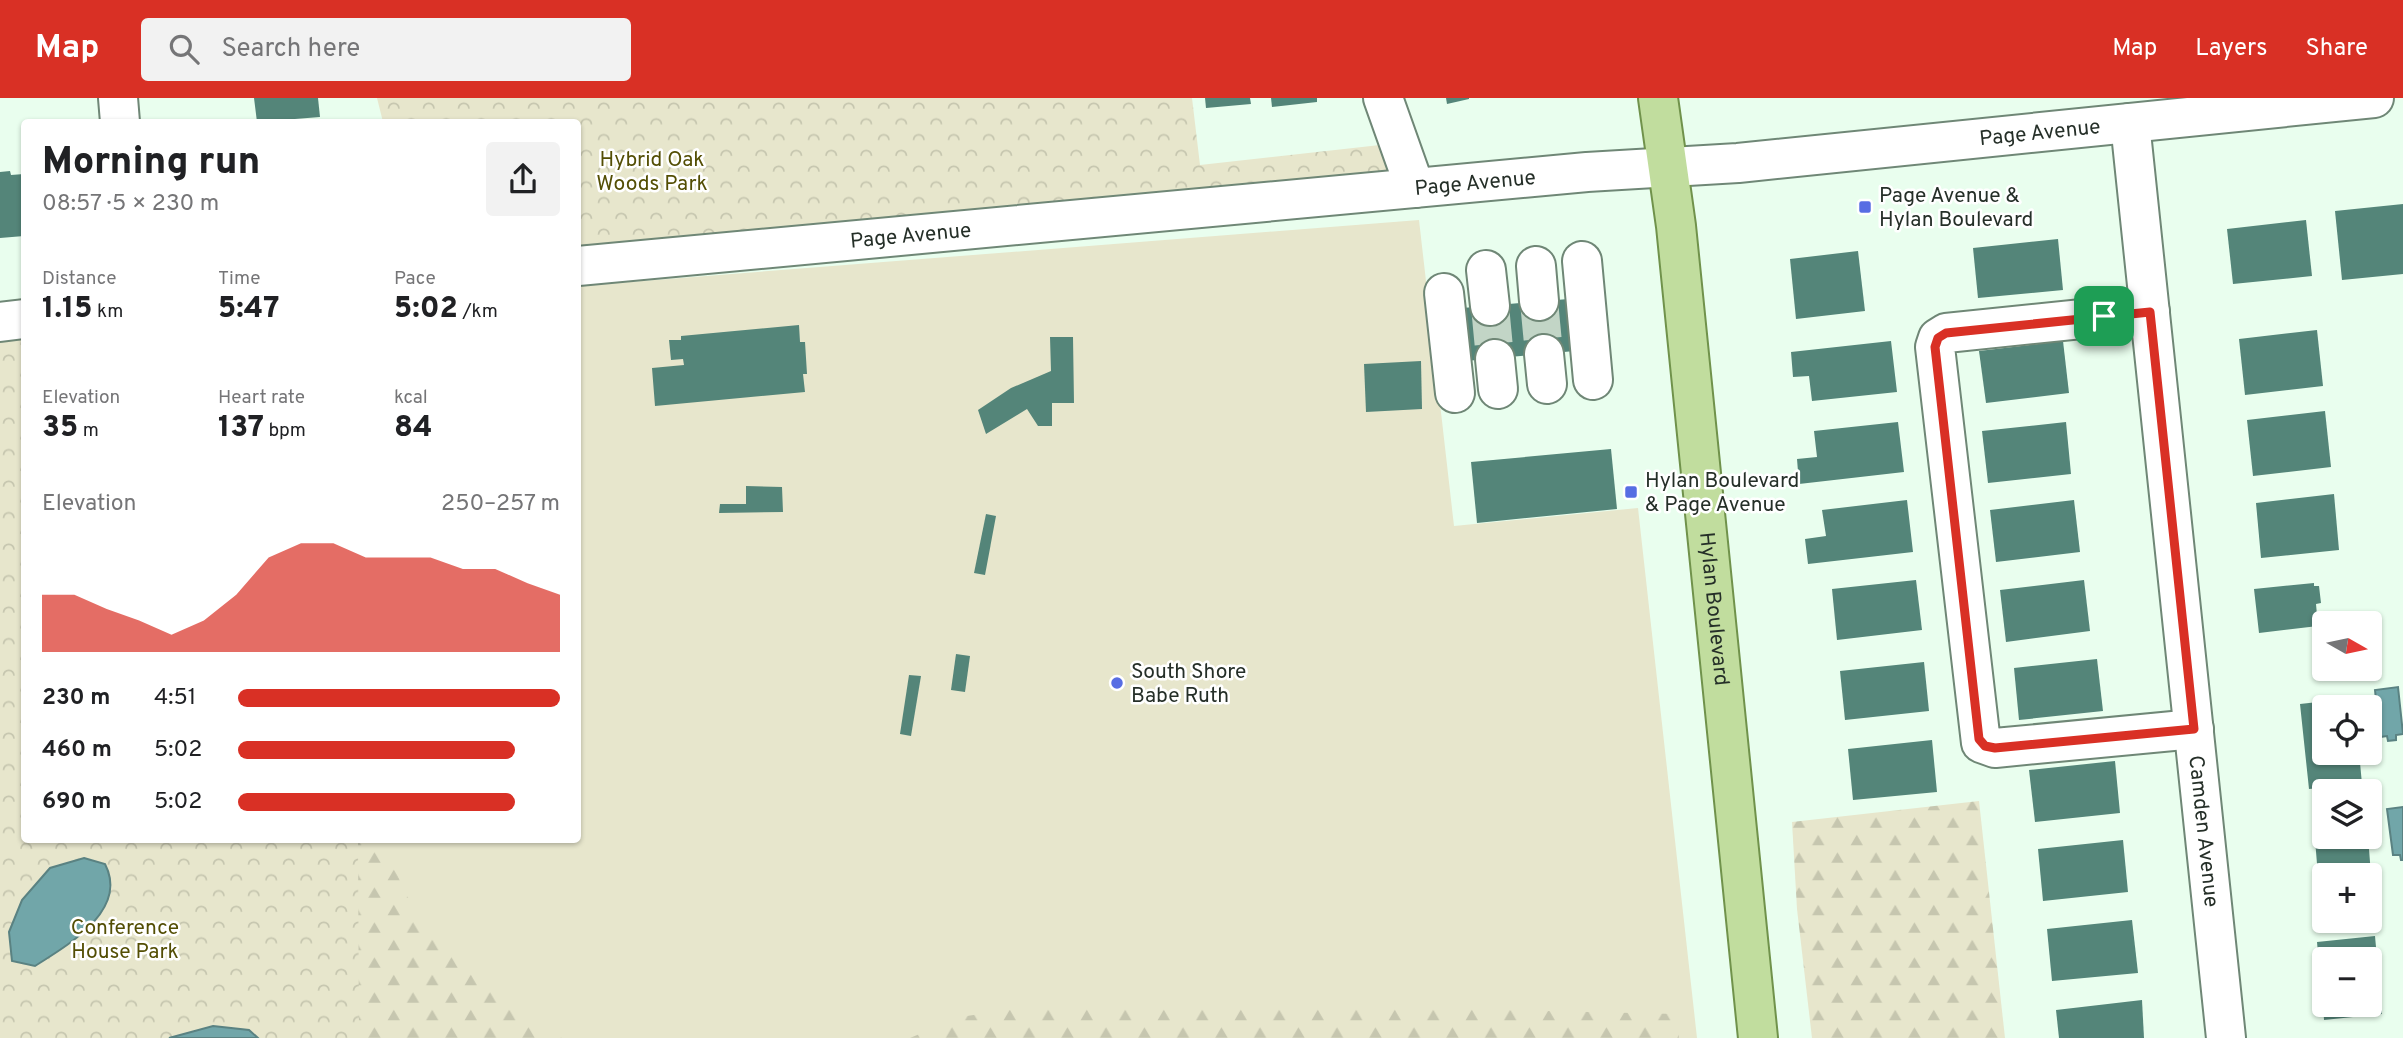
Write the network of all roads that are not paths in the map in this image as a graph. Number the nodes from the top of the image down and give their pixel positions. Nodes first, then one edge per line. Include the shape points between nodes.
1 (118, 98) edge
2 (1658, 98) edge
3 (2374, 98) edge
4 (1384, 101) edge
5 (120, 119) edge
6 (2130, 123) junction
7 (1668, 166) junction
8 (1415, 188) junction
9 (1582, 261) dead end
10 (581, 266) edge
11 (1444, 293) dead end
12 (2150, 312) junction
13 (21, 319) edge
14 (0, 322) edge
15 (1593, 380) dead end
16 (1455, 393) dead end
17 (2194, 729) junction
18 (1758, 1038) edge
19 (2226, 1038) edge

1 - 5 street
2 - 7 main road, Hylan Boulevard
3 - 6 street, Page Avenue
4 - 8 street
6 - 7 street, Page Avenue via 1738,163
6 - 12 street, Camden Avenue
7 - 8 street, Page Avenue
7 - 18 main road, Hylan Boulevard
8 - 10 street, Page Avenue
9 - 15 street
11 - 16 street
12 - 17 street, Camden Avenue
12 - 17 street via 1946,333 1935,347 1981,743 1995,748
13 - 14 street
17 - 19 street, Camden Avenue

